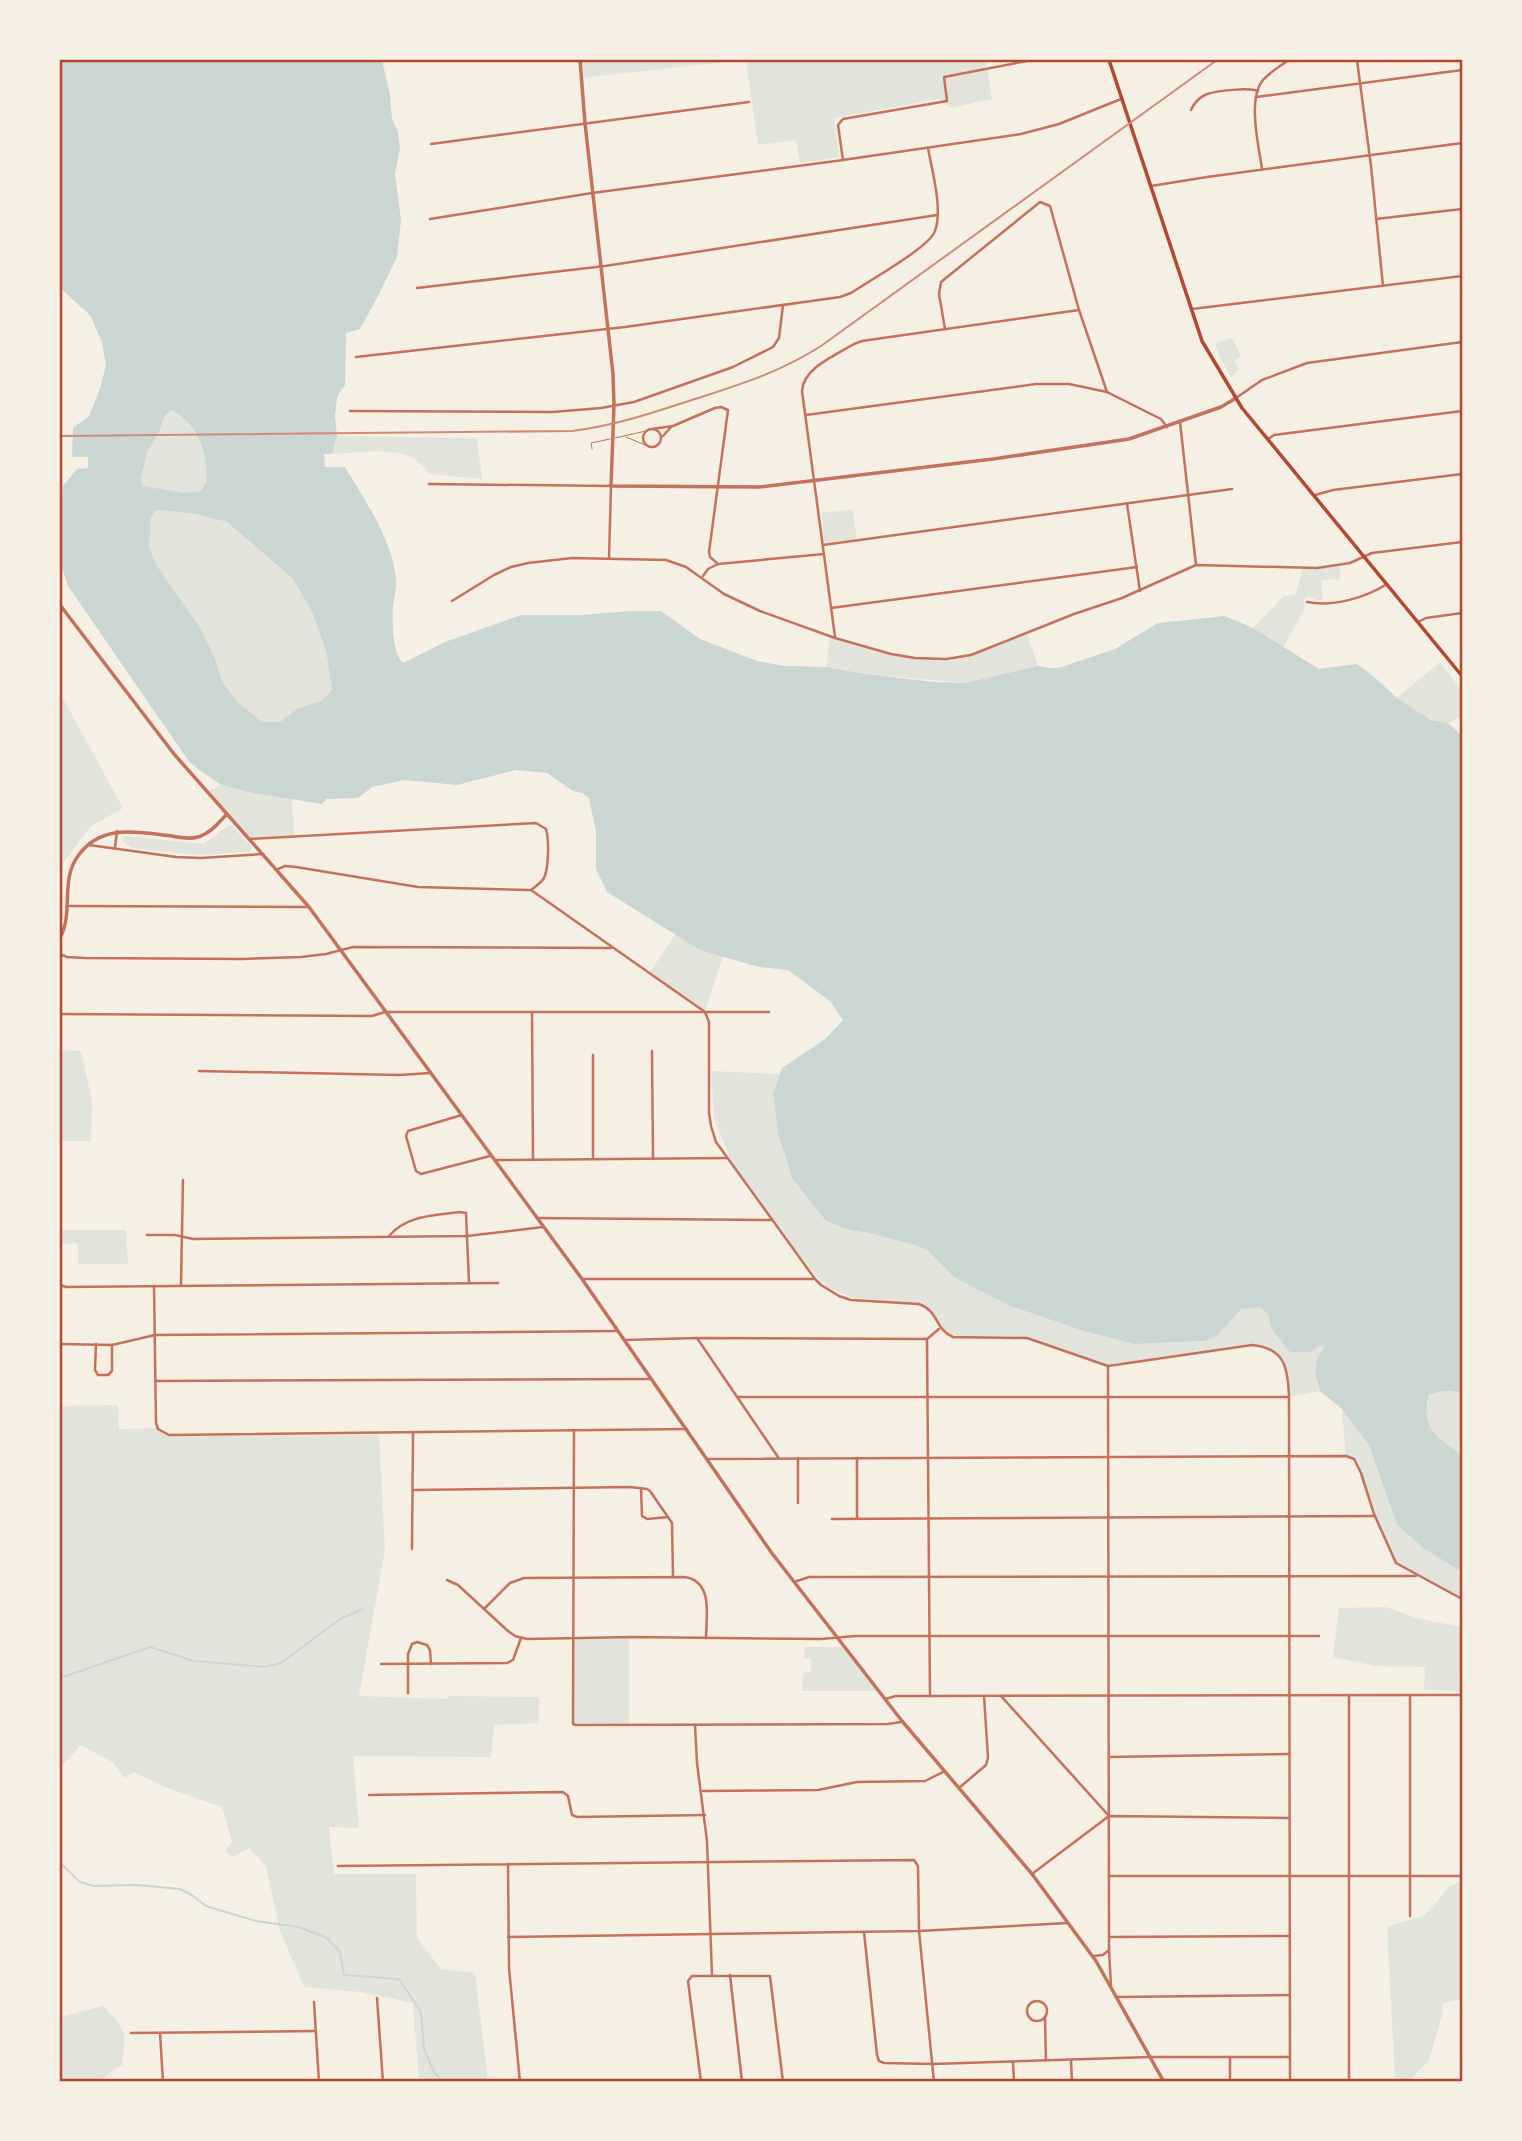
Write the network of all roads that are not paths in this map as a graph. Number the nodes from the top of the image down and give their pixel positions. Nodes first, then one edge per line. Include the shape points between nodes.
1 (580, 60) edge
2 (1032, 60) edge
3 (1109, 60) edge
4 (1289, 60) edge
5 (1357, 60) edge
6 (1462, 70) edge
7 (1360, 84) junction
8 (1258, 91) junction
9 (1256, 97) junction
10 (1121, 99) junction
11 (749, 102) dead end
12 (1191, 110) dead end
13 (585, 124) junction
14 (1462, 143) edge
15 (431, 144) dead end
16 (928, 148) junction
17 (1369, 156) junction
18 (843, 160) junction
19 (1262, 169) junction
20 (1151, 186) junction
21 (592, 193) junction
22 (1462, 209) edge
23 (937, 215) junction
24 (430, 219) dead end
25 (1376, 219) junction
26 (601, 266) junction
27 (1462, 276) edge
28 (1383, 286) junction
29 (417, 288) dead end
30 (783, 305) junction
31 (1192, 309) junction
32 (1079, 310) junction
33 (607, 329) junction
34 (945, 329) junction
35 (1462, 342) edge
36 (356, 357) dead end
37 (1107, 393) junction
38 (1236, 398) junction
39 (351, 411) dead end
40 (1462, 411) edge
41 (806, 415) junction
42 (1180, 422) junction
43 (673, 426) junction
44 (1167, 427) junction
45 (652, 429) junction
46 (646, 431) junction
47 (624, 436) junction
48 (661, 439) junction
49 (1268, 439) junction
50 (645, 445) junction
51 (592, 449) dead end
52 (1462, 474) edge
53 (814, 481) junction
54 (429, 484) dead end
55 (611, 486) junction
56 (718, 487) junction
57 (1233, 489) dead end
58 (1315, 495) junction
59 (1189, 496) junction
60 (1127, 504) junction
61 (1462, 542) edge
62 (823, 545) junction
63 (824, 554) junction
64 (1365, 557) junction
65 (609, 558) junction
66 (718, 564) junction
67 (1196, 565) junction
68 (1137, 567) junction
69 (702, 577) junction
70 (1387, 584) junction
71 (1140, 591) junction
72 (452, 601) dead end
73 (1307, 602) dead end
74 (60, 605) edge
75 (831, 608) junction
76 (1462, 613) edge
77 (1418, 622) junction
78 (835, 638) junction
79 (1462, 676) edge
80 (227, 814) junction
81 (117, 831) junction
82 (249, 839) junction
83 (88, 845) junction
84 (115, 848) junction
85 (263, 854) junction
86 (276, 870) junction
87 (531, 890) junction
88 (68, 906) junction
89 (309, 907) junction
90 (60, 938) edge
91 (613, 948) junction
92 (340, 950) junction
93 (60, 954) edge
94 (385, 1012) junction
95 (532, 1012) junction
96 (705, 1012) junction
97 (769, 1012) dead end
98 (60, 1014) edge
99 (652, 1052) dead end
100 (593, 1055) dead end
101 (199, 1071) dead end
102 (431, 1072) junction
103 (462, 1115) junction
104 (492, 1155) junction
105 (727, 1158) junction
106 (593, 1159) junction
107 (653, 1159) junction
108 (496, 1160) junction
109 (533, 1160) junction
110 (183, 1180) dead end
111 (537, 1218) junction
112 (771, 1220) junction
113 (542, 1227) junction
114 (147, 1235) dead end
115 (389, 1236) junction
116 (467, 1236) junction
117 (183, 1237) junction
118 (582, 1279) junction
119 (815, 1279) junction
120 (469, 1283) junction
121 (498, 1283) dead end
122 (60, 1285) edge
123 (181, 1285) junction
124 (154, 1286) junction
125 (940, 1328) junction
126 (617, 1331) junction
127 (155, 1335) junction
128 (697, 1338) junction
129 (927, 1339) junction
130 (624, 1340) junction
131 (60, 1344) edge
132 (96, 1344) junction
133 (112, 1345) junction
134 (1108, 1366) junction
135 (652, 1380) junction
136 (155, 1381) junction
137 (738, 1397) junction
138 (928, 1397) junction
139 (1108, 1397) junction
140 (1289, 1397) junction
141 (687, 1429) junction
142 (574, 1430) junction
143 (413, 1432) junction
144 (1288, 1456) junction
145 (1108, 1457) junction
146 (779, 1458) junction
147 (798, 1458) junction
148 (857, 1458) junction
149 (928, 1458) junction
150 (708, 1459) junction
151 (574, 1487) junction
152 (641, 1488) junction
153 (413, 1490) junction
154 (798, 1503) dead end
155 (1288, 1516) junction
156 (1375, 1516) junction
157 (668, 1517) junction
158 (1108, 1517) junction
159 (857, 1518) junction
160 (929, 1518) junction
161 (832, 1519) dead end
162 (412, 1549) dead end
163 (1108, 1576) junction
164 (1289, 1576) junction
165 (1417, 1576) junction
166 (673, 1577) junction
167 (929, 1577) junction
168 (573, 1578) junction
169 (447, 1580) dead end
170 (794, 1582) junction
171 (1462, 1599) edge
172 (484, 1609) junction
173 (930, 1636) junction
174 (1109, 1636) junction
175 (1319, 1636) dead end
176 (1289, 1637) junction
177 (521, 1638) junction
178 (573, 1638) junction
179 (706, 1638) junction
180 (837, 1638) junction
181 (382, 1664) dead end
182 (408, 1664) junction
183 (431, 1664) junction
184 (408, 1693) dead end
185 (1109, 1695) junction
186 (1289, 1695) junction
187 (1349, 1695) junction
188 (1410, 1695) junction
189 (1462, 1695) edge
190 (930, 1696) junction
191 (984, 1696) junction
192 (1000, 1696) junction
193 (885, 1699) junction
194 (902, 1721) junction
195 (695, 1725) junction
196 (1289, 1754) junction
197 (1109, 1757) junction
198 (945, 1772) junction
199 (959, 1788) junction
200 (702, 1791) junction
201 (369, 1795) dead end
202 (705, 1815) junction
203 (1109, 1816) junction
204 (1289, 1818) junction
205 (708, 1861) junction
206 (508, 1864) junction
207 (338, 1866) dead end
208 (1032, 1874) junction
209 (1109, 1876) junction
210 (1289, 1876) junction
211 (1350, 1876) junction
212 (1410, 1876) junction
213 (1462, 1876) edge
214 (1410, 1916) dead end
215 (1068, 1923) junction
216 (919, 1931) junction
217 (864, 1932) junction
218 (711, 1934) junction
219 (1290, 1936) junction
220 (508, 1937) junction
221 (1109, 1937) junction
222 (1109, 1950) junction
223 (1093, 1956) junction
224 (712, 1975) junction
225 (730, 1975) junction
226 (1111, 1986) junction
227 (1290, 1995) junction
228 (1117, 1997) junction
229 (377, 1998) dead end
230 (314, 2002) dead end
231 (1045, 2018) junction
232 (316, 2031) junction
233 (131, 2033) dead end
234 (160, 2033) junction
235 (1150, 2057) junction
236 (1230, 2057) junction
237 (1290, 2057) junction
238 (1071, 2060) junction
239 (1046, 2061) junction
240 (1013, 2062) junction
241 (933, 2064) junction
242 (163, 2081) edge
243 (319, 2081) edge
244 (383, 2081) edge
245 (520, 2081) edge
246 (701, 2081) edge
247 (742, 2081) edge
248 (783, 2081) edge
249 (934, 2081) edge
250 (1014, 2081) edge
251 (1072, 2081) edge
252 (1164, 2081) edge
253 (1230, 2081) edge
254 (1290, 2081) edge
255 (1349, 2081) edge

1 - 13 street
2 - 18 street via 944,77 947,101 839,121
3 - 10 main road
4 - 8 street via 1260,83
5 - 7 street
6 - 7 street
7 - 9 street
7 - 17 street
8 - 9 street
8 - 12 street via 1207,94
9 - 19 street
10 - 16 street via 1021,134
10 - 20 main road
11 - 13 street
13 - 15 street
13 - 21 street
14 - 17 street
16 - 18 street
16 - 23 street
17 - 19 street
17 - 25 street
18 - 21 street
19 - 20 street
20 - 31 main road
21 - 24 street
21 - 26 street
22 - 25 street
23 - 26 street
23 - 30 street via 935,231 921,247 851,293
25 - 28 street
26 - 29 street
26 - 33 street
27 - 28 street
28 - 31 street
30 - 33 street
30 - 39 street via 779,338 773,347 733,367 634,402 553,412
31 - 38 main road via 1205,346
32 - 34 street
32 - 34 street via 1050,206 1040,202 942,282 939,294
32 - 37 street
33 - 36 street
33 - 55 street via 614,395
34 - 41 street via 854,344 807,374 802,383
35 - 38 street via 1300,365 1262,380
37 - 41 street via 1069,384 1036,384
37 - 44 street via 1161,419
38 - 42 street
38 - 49 main road
40 - 49 street
41 - 53 street
42 - 44 street
42 - 59 street
43 - 45 street
43 - 48 street
43 - 56 street via 715,408 724,408 729,414
44 - 53 street via 1129,439
45 - 46 street
45 - 48 street
46 - 47 lane
46 - 50 street via 642,437
47 - 50 lane
47 - 51 lane via 591,443
48 - 50 street via 653,448
49 - 58 main road
52 - 58 street
53 - 56 street via 759,488
53 - 62 street
54 - 55 street
55 - 56 street
55 - 65 street
56 - 66 street via 709,552
57 - 59 street
58 - 64 main road
59 - 60 street
59 - 67 street
60 - 62 street
60 - 68 street
61 - 64 street
62 - 63 street
63 - 66 street
63 - 75 street
64 - 67 street via 1346,564 1302,568
64 - 70 main road
65 - 69 street via 666,561
65 - 72 street via 516,566
66 - 69 street
67 - 71 street
68 - 71 street
68 - 75 street
69 - 78 street via 740,602
70 - 73 street via 1341,601
70 - 77 main road
71 - 78 street via 971,655 946,659 891,654
74 - 80 street via 174,754
75 - 78 street
76 - 77 street
77 - 79 main road
80 - 81 street via 197,838
80 - 82 street
81 - 83 street
81 - 84 street
82 - 85 street
82 - 87 street via 536,823 548,835 547,872
83 - 84 street
83 - 88 street via 71,867
84 - 85 street via 201,858
85 - 86 street
86 - 87 street via 296,867 418,887
86 - 89 street
87 - 91 street
88 - 89 street
88 - 90 street
89 - 92 street
91 - 92 street
91 - 96 street
92 - 93 street via 243,959
92 - 94 street
94 - 95 street
94 - 98 street via 372,1016
94 - 102 street
95 - 96 street
95 - 109 street
96 - 97 street
96 - 105 street via 711,1126
99 - 107 street
100 - 106 street
101 - 102 street
102 - 103 street
103 - 104 street
103 - 104 street via 408,1130 416,1171 421,1174
104 - 108 street
105 - 107 street
105 - 112 street
106 - 107 street
106 - 109 street
108 - 109 street
108 - 111 street
110 - 117 street
111 - 112 street
111 - 113 street
112 - 119 street
113 - 116 street
113 - 118 street
114 - 117 street
115 - 116 street
115 - 116 street via 414,1218 459,1212 466,1213
115 - 117 street
116 - 120 street
117 - 123 street
118 - 119 street
118 - 126 street
119 - 125 street via 851,1300 927,1307
120 - 121 street
120 - 123 street
122 - 124 street
123 - 124 street
124 - 127 street
125 - 129 street
125 - 134 street via 953,1337 1027,1338
126 - 127 street
126 - 130 street
127 - 133 street
127 - 136 street
128 - 129 street
128 - 130 street
128 - 137 street
129 - 138 street
130 - 135 street
131 - 132 street
132 - 133 street
132 - 133 street via 98,1375 111,1371
134 - 139 street
134 - 140 street via 1252,1345 1270,1349 1285,1365
135 - 136 street
135 - 141 street
136 - 143 street via 156,1423 160,1431 173,1435
137 - 138 street
137 - 146 street
138 - 139 street
138 - 149 street
139 - 140 street
139 - 145 street
140 - 144 street
141 - 142 street
141 - 150 street
142 - 143 street
142 - 151 street
143 - 153 street
144 - 145 street
144 - 155 street
144 - 156 street via 1354,1459
145 - 149 street
145 - 158 street
146 - 147 street
146 - 150 street
147 - 148 street
147 - 154 street
148 - 149 street
148 - 159 street
149 - 160 street
150 - 170 street
151 - 152 street
151 - 153 street
151 - 168 street
152 - 157 street via 650,1491
152 - 157 street via 642,1516
153 - 162 street
155 - 156 street
155 - 158 street
155 - 164 street
156 - 165 street via 1396,1563
157 - 166 street via 673,1526
158 - 160 street
158 - 163 street
159 - 160 street
159 - 161 street
160 - 167 street
163 - 164 street
163 - 167 street
163 - 174 street
164 - 165 street
164 - 176 street
165 - 171 street
166 - 168 street
166 - 179 street via 691,1578 703,1588
167 - 170 street via 809,1577
167 - 173 street
168 - 172 street via 516,1580
168 - 178 street
169 - 172 street
170 - 180 street
172 - 177 street
173 - 174 street
173 - 180 street
173 - 190 street
174 - 176 street
174 - 185 street
175 - 176 street
176 - 186 street
177 - 178 street
177 - 183 street via 510,1662
178 - 179 street
178 - 195 street via 573,1724
179 - 180 street
180 - 193 street
181 - 182 street
182 - 183 street
182 - 183 street via 409,1649 417,1642 427,1645
182 - 184 street
185 - 186 street
185 - 192 street
185 - 197 street
186 - 187 street
186 - 196 street
187 - 188 street
187 - 211 street
188 - 189 street
188 - 212 street
190 - 191 street
190 - 193 street
191 - 192 street
191 - 199 street via 988,1758
192 - 203 street
193 - 194 street
194 - 195 street
194 - 198 street
195 - 200 street
196 - 197 street
196 - 204 street
197 - 203 street
198 - 199 street
198 - 200 street via 925,1781 857,1782 818,1790
199 - 208 street
200 - 202 street
201 - 202 street via 563,1792 577,1817
202 - 205 street
203 - 204 street
203 - 208 street
203 - 209 street
204 - 210 street
205 - 206 street
205 - 216 street via 917,1862
205 - 218 street
206 - 207 street
206 - 220 street
208 - 215 street
209 - 210 street
209 - 221 street
210 - 211 street
210 - 219 street
211 - 212 street
211 - 255 street
212 - 213 street
212 - 214 street
215 - 216 street
215 - 223 street
216 - 217 street
216 - 241 street
217 - 218 street
217 - 241 street via 879,2061
218 - 220 street
218 - 224 street
219 - 221 street
219 - 227 street
220 - 245 street
221 - 222 street
222 - 223 street
222 - 226 street
223 - 226 street
224 - 225 street
224 - 246 street via 689,1978
225 - 247 street
225 - 248 street via 771,1976
226 - 228 street
227 - 228 street
227 - 237 street
228 - 235 street
229 - 244 street
230 - 232 street
231 - 231 street via 1042,2003 1029,2004 1030,2019
231 - 239 street
232 - 234 street
232 - 243 street
233 - 234 street
234 - 242 street
235 - 236 street
235 - 238 street
235 - 252 street
236 - 237 street
236 - 253 street
237 - 254 street
238 - 239 street
238 - 251 street
239 - 240 street
240 - 241 street
240 - 250 street
241 - 249 street

